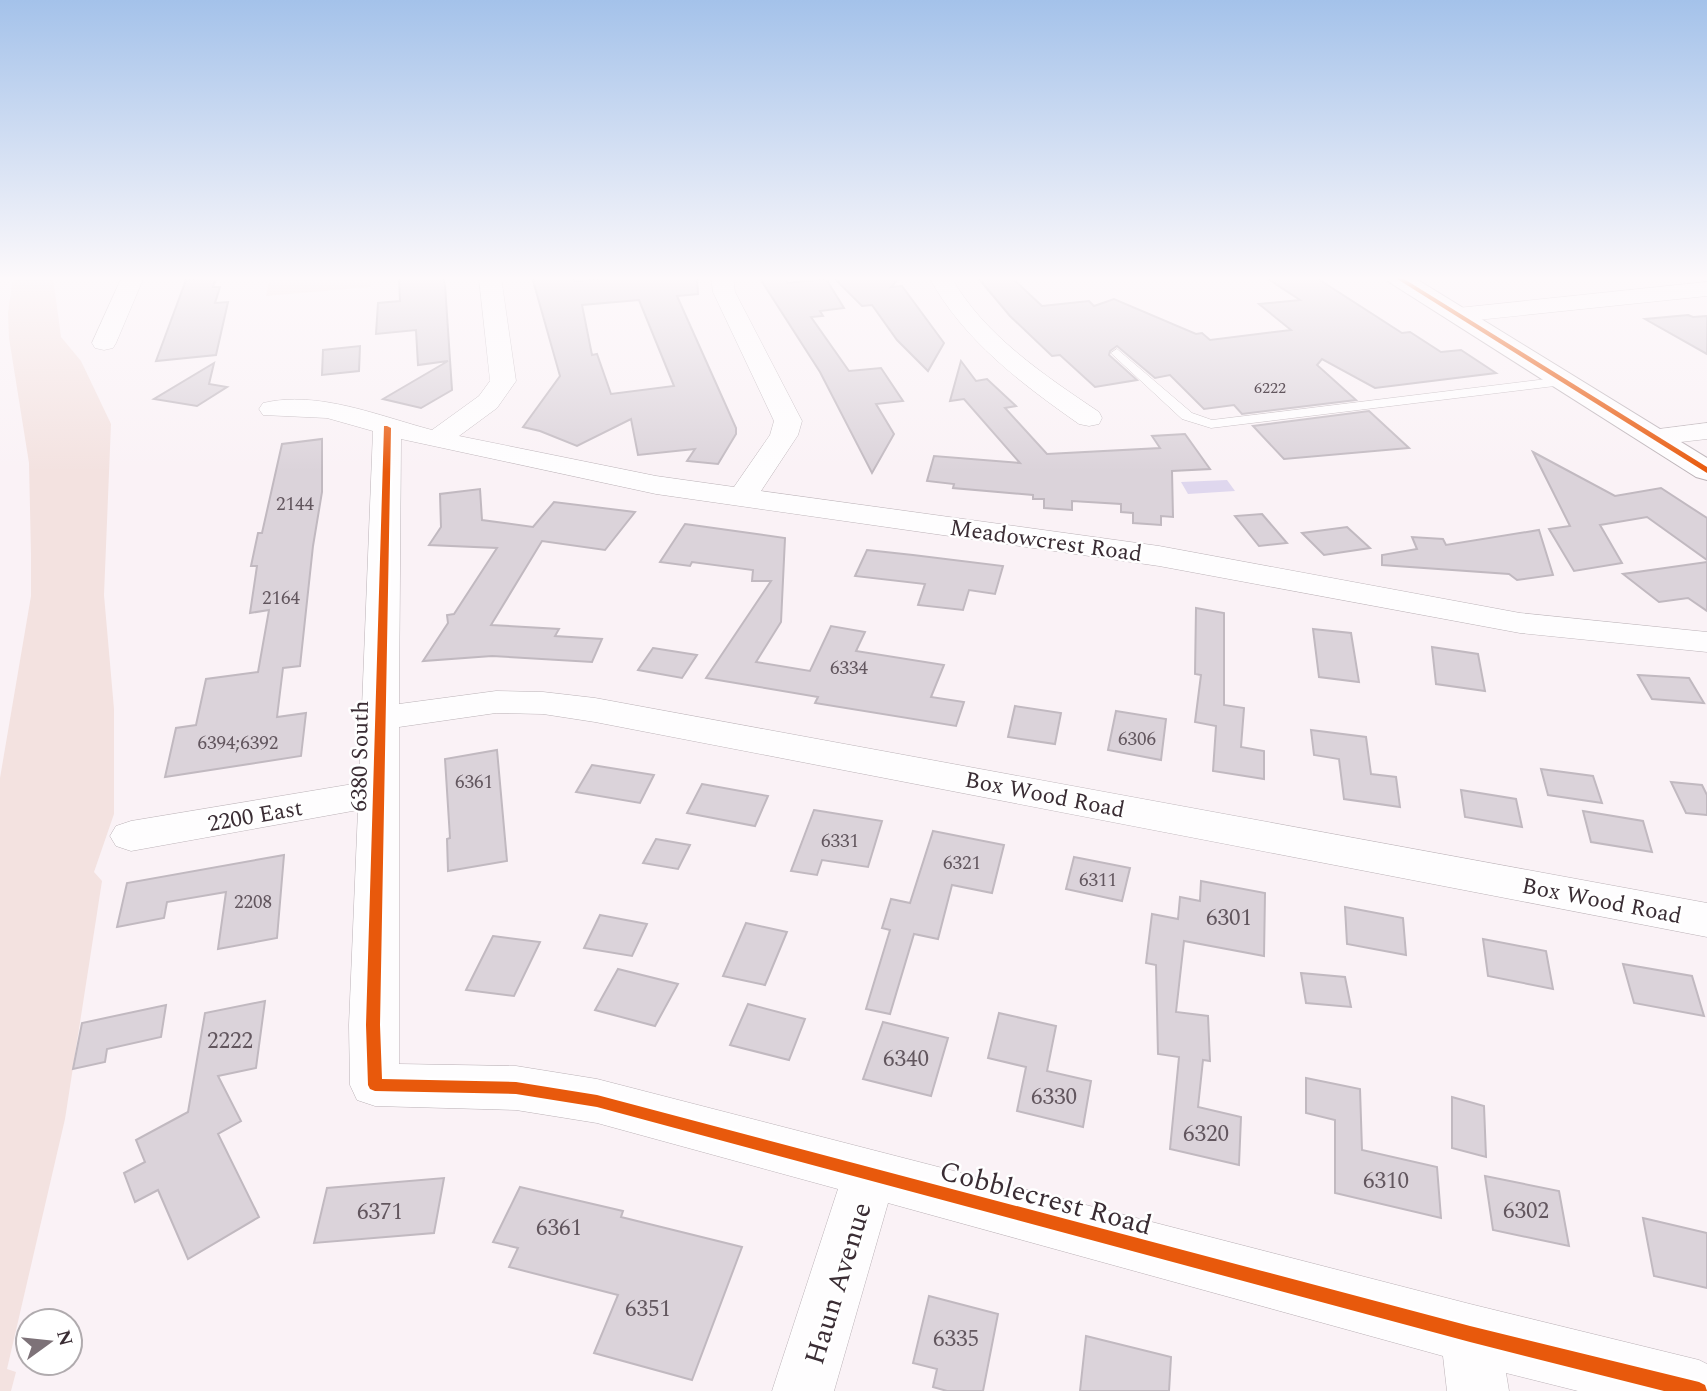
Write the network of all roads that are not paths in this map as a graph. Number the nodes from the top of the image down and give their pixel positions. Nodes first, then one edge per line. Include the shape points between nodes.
1 (498, 342) edge
2 (749, 342) edge
3 (991, 342) edge
4 (1501, 342) edge
5 (1116, 353) dead end
6 (1563, 381) junction
7 (272, 409) dead end
8 (1089, 418) dead end
9 (387, 428) junction
10 (1707, 431) edge
11 (1654, 438) junction
12 (436, 440) junction
13 (1707, 471) edge
14 (741, 498) junction
15 (1707, 642) edge
16 (380, 718) junction
17 (379, 793) junction
18 (131, 836) dead end
19 (1707, 919) edge
20 (375, 1085) joint
21 (870, 1174) junction
22 (1470, 1334) junction
23 (803, 1391) edge
24 (1478, 1391) edge
25 (1699, 1391) edge

1 - 12 street via 503,381 488,402
2 - 14 street via 788,421 784,435
3 - 8 street
4 - 6 main road
5 - 6 lane via 1187,416 1211,424
6 - 11 main road
7 - 9 street, Meadowcrest Road via 318,409
9 - 12 street, Meadowcrest Road
9 - 16 street, 6380 South
10 - 11 street
11 - 13 main road
12 - 14 street, Meadowcrest Road via 616,478
14 - 15 street, Meadowcrest Road via 1145,554 1520,623
16 - 17 street, 6380 South
16 - 19 street, Box Wood Road via 496,702 595,709
17 - 18 street, 2200 East
17 - 20 street, 6380 South
20 - 21 street, Cobblecrest Road via 551,1091
21 - 22 street, Cobblecrest Road
21 - 23 street, Haun Avenue
22 - 24 street
22 - 25 street, Cobblecrest Road

